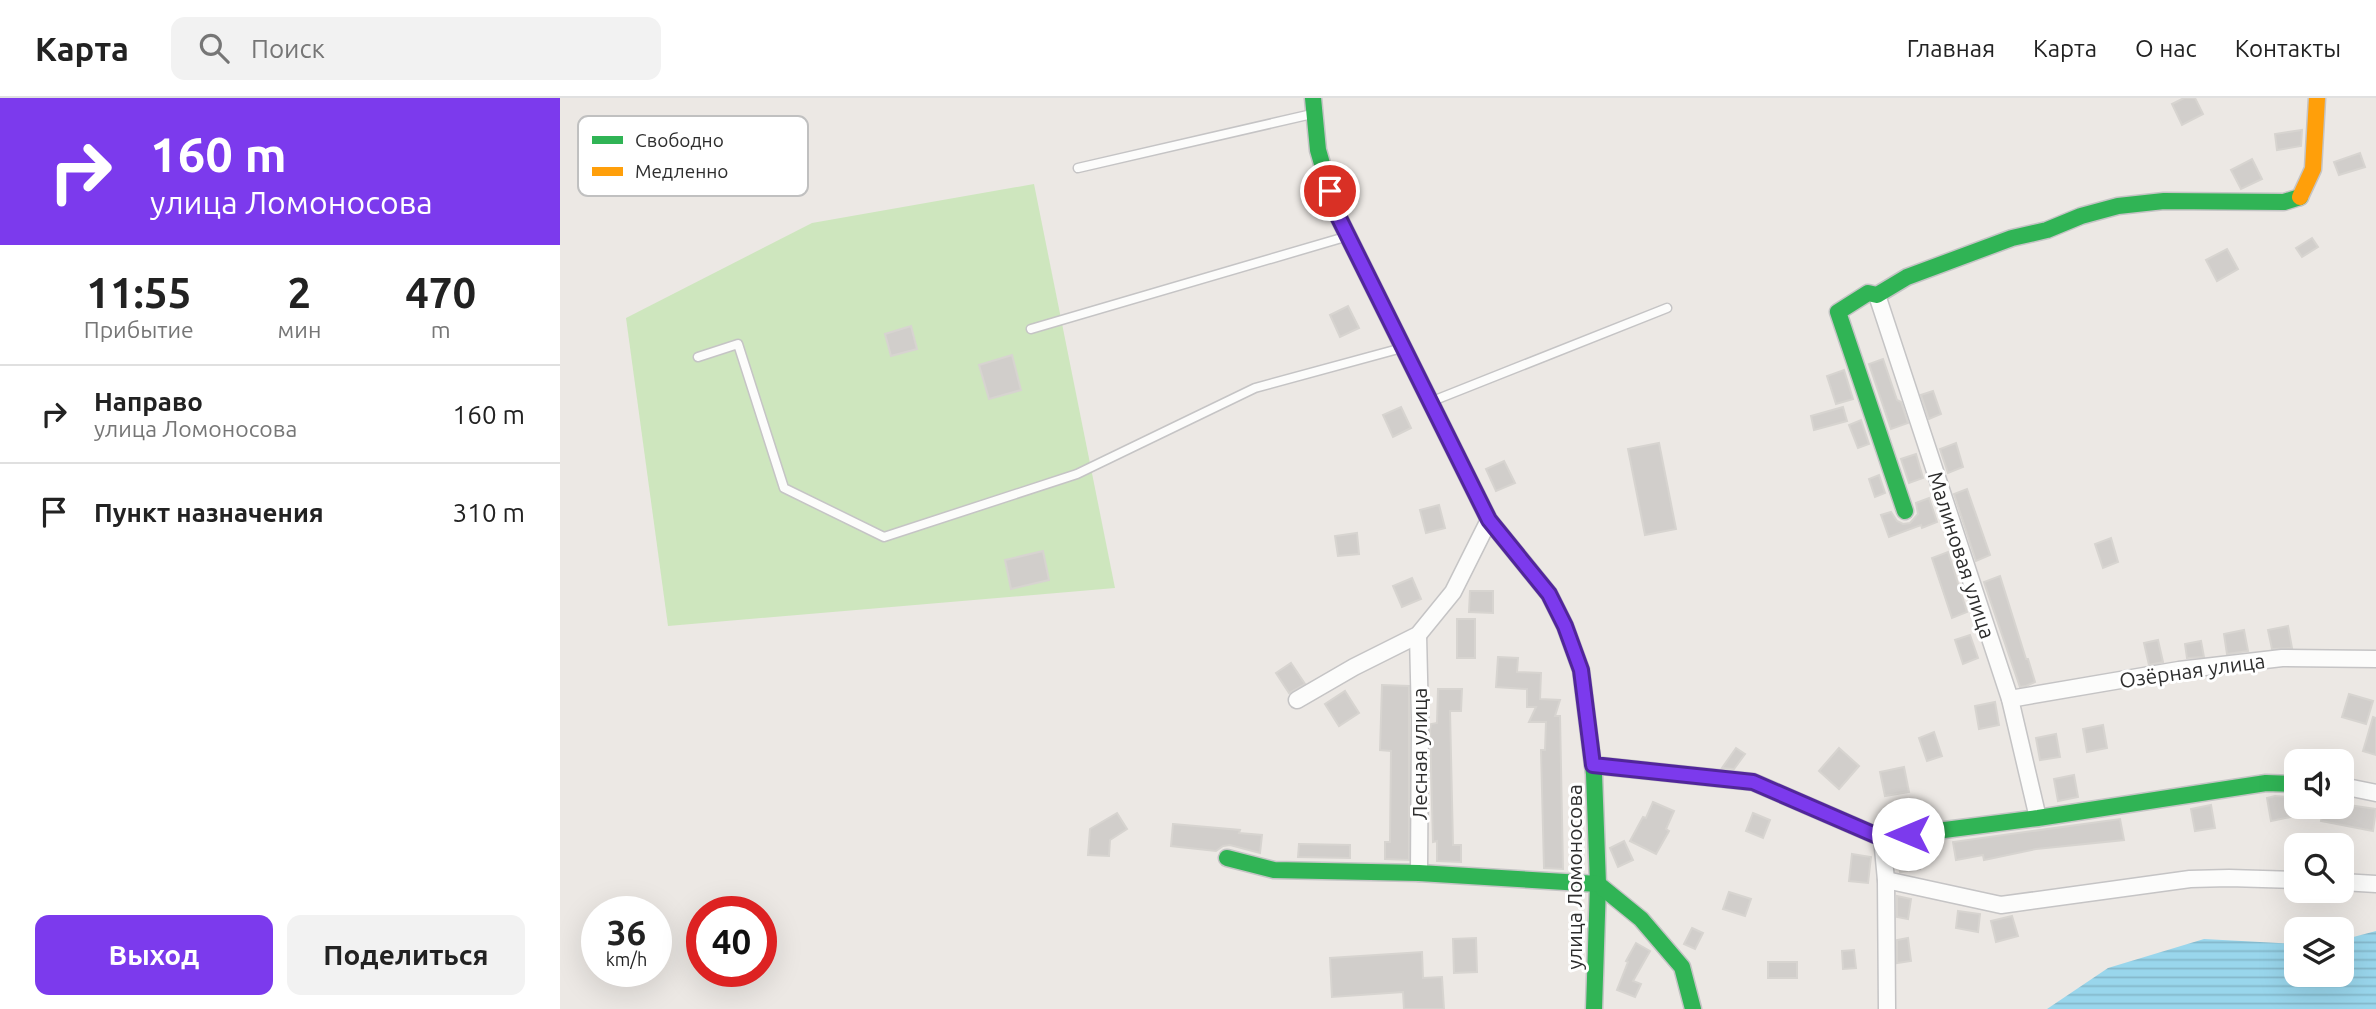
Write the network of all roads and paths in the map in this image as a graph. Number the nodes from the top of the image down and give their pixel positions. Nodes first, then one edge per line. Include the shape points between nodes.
1 (2317, 98) edge
2 (1314, 106) edge
3 (1078, 168) dead end
4 (1348, 236) junction
5 (1877, 295) junction
6 (1667, 308) dead end
7 (1031, 328) dead end
8 (1405, 347) junction
9 (698, 357) dead end
10 (1430, 402) junction
11 (1905, 511) dead end
12 (1489, 520) junction
13 (1418, 635) junction
14 (2376, 659) edge
15 (2010, 699) junction
16 (1297, 701) dead end
17 (1593, 765) junction
18 (2284, 784) edge
19 (2354, 788) edge
20 (2376, 793) edge
21 (2038, 818) junction
22 (1882, 838) junction
23 (1227, 858) dead end
24 (1419, 873) junction
25 (2284, 879) edge
26 (1886, 880) junction
27 (2354, 883) edge
28 (1598, 884) junction
29 (2376, 884) edge
30 (1594, 1009) edge
31 (1693, 1009) edge
32 (1887, 1009) edge

1 - 5 street via 2313,169 2300,197 2284,202 2164,201 2118,206 2012,238 1907,277
2 - 3 lane
2 - 4 street, улица Ломоносова via 1318,150
4 - 7 lane
4 - 8 street, улица Ломоносова
5 - 11 street via 1868,293 1838,312
5 - 15 street, Малиновая улица
6 - 10 lane
8 - 9 lane via 1255,387 1077,474 884,537 784,488 738,344
8 - 10 street, улица Ломоносова
10 - 12 street, улица Ломоносова
12 - 13 street via 1453,592
12 - 17 street, улица Ломоносова via 1549,594 1565,626 1581,670
13 - 16 street
13 - 24 street, Лесная улица
14 - 15 street, Озёрная улица via 2282,658
15 - 21 street, Малиновая улица
17 - 22 street via 1753,782
17 - 28 street, улица Ломоносова
18 - 21 street
19 - 20 street
21 - 22 street
22 - 26 street
23 - 24 street via 1274,870
24 - 28 street
25 - 26 street via 2190,879 2001,905
26 - 32 street
27 - 29 street
28 - 30 street, улица Ломоносова
28 - 31 street via 1641,919 1682,967

